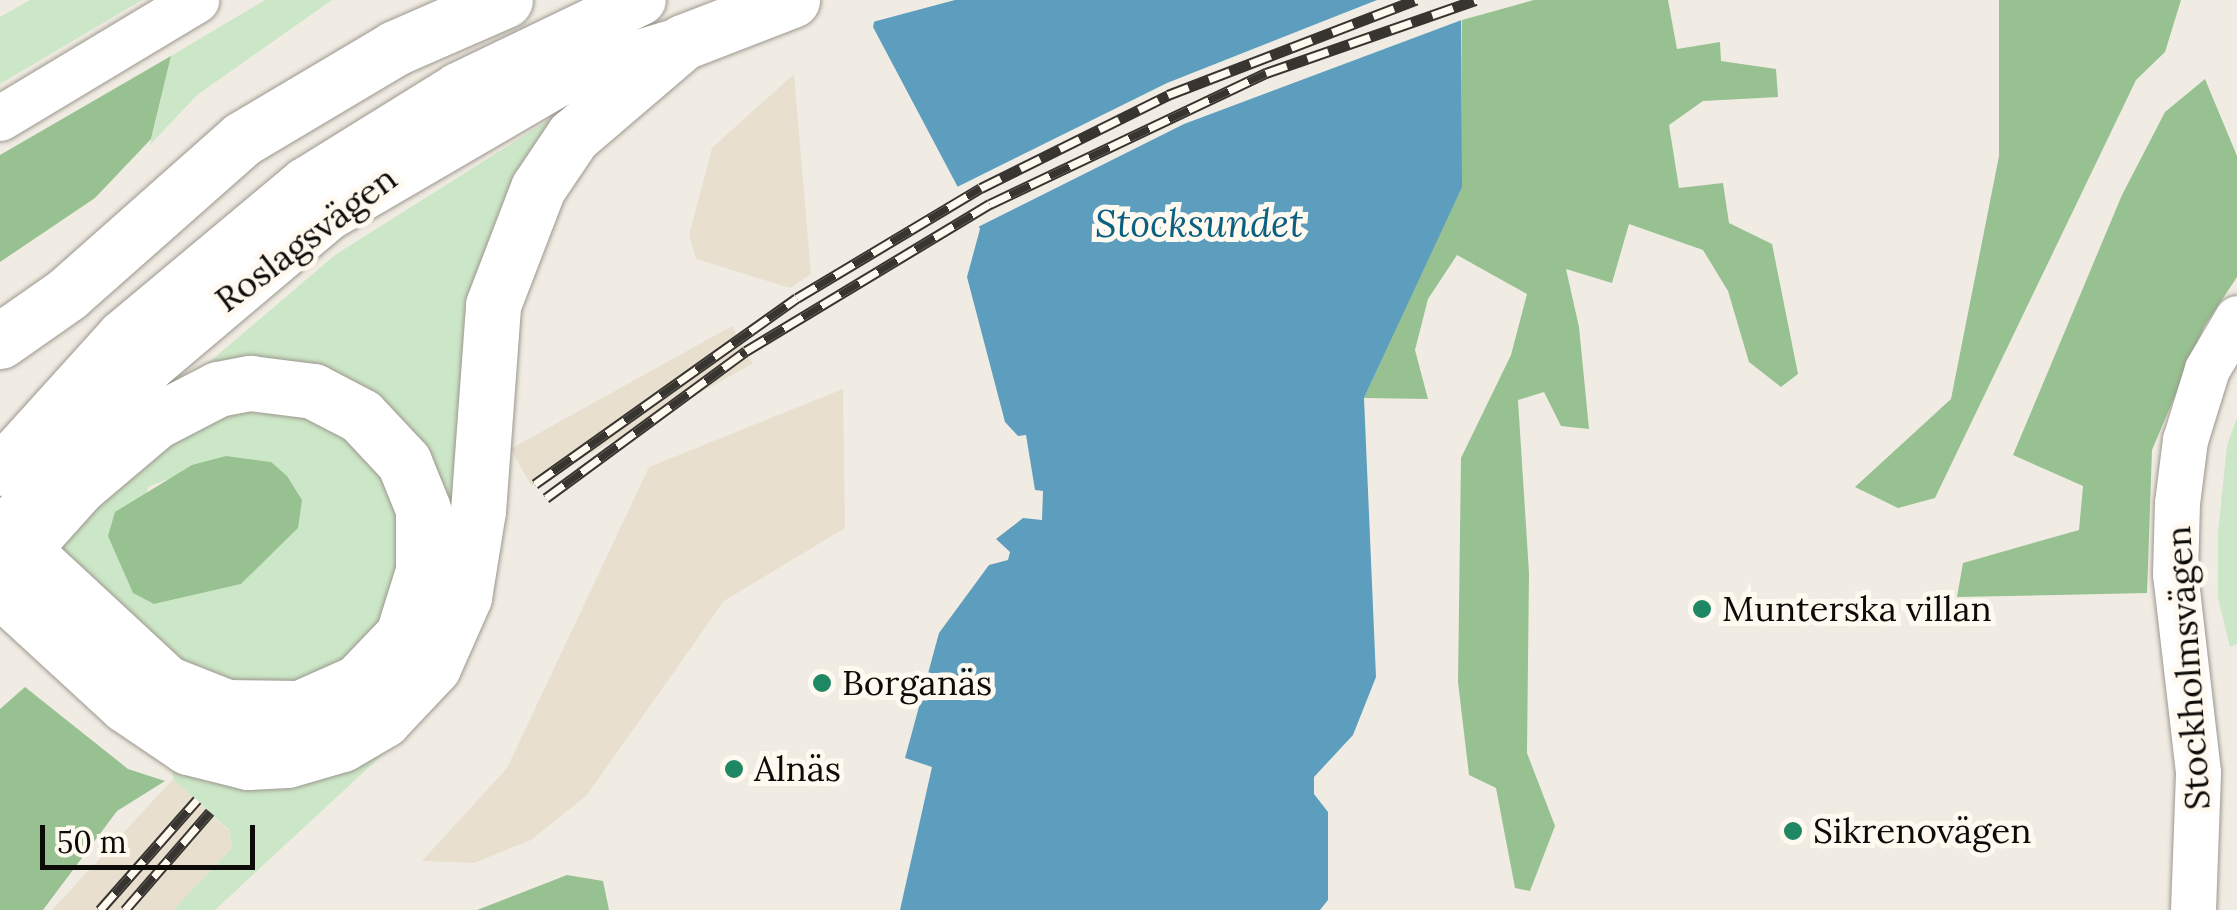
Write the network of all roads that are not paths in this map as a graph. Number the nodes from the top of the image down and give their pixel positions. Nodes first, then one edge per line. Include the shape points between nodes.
1 (196, 0) edge
2 (504, 0) edge
3 (641, 0) edge
4 (792, 0) edge
5 (683, 42) junction
6 (0, 118) edge
7 (2237, 318) edge
8 (0, 341) edge
9 (0, 471) edge
10 (14, 570) edge
11 (2194, 910) edge

1 - 6 street
2 - 8 highway via 395,48 242,140 67,294
3 - 9 main road, Roslagsvägen via 458,88 305,182 122,336
4 - 5 highway
5 - 10 main road, Roslagsvägen via 566,78 329,214 150,366
5 - 10 highway via 573,136 512,243 493,305 478,511 464,597 433,668 401,705 326,750 248,762 209,754 166,736 126,705
7 - 11 street, Stockholmsvägen via 2207,370 2186,440 2177,504 2175,574 2198,772
10 - 10 highway via 79,486 156,421 188,402 250,383 314,391 361,416 404,462 423,509 423,571 403,635 358,682 300,708 227,707 166,682

